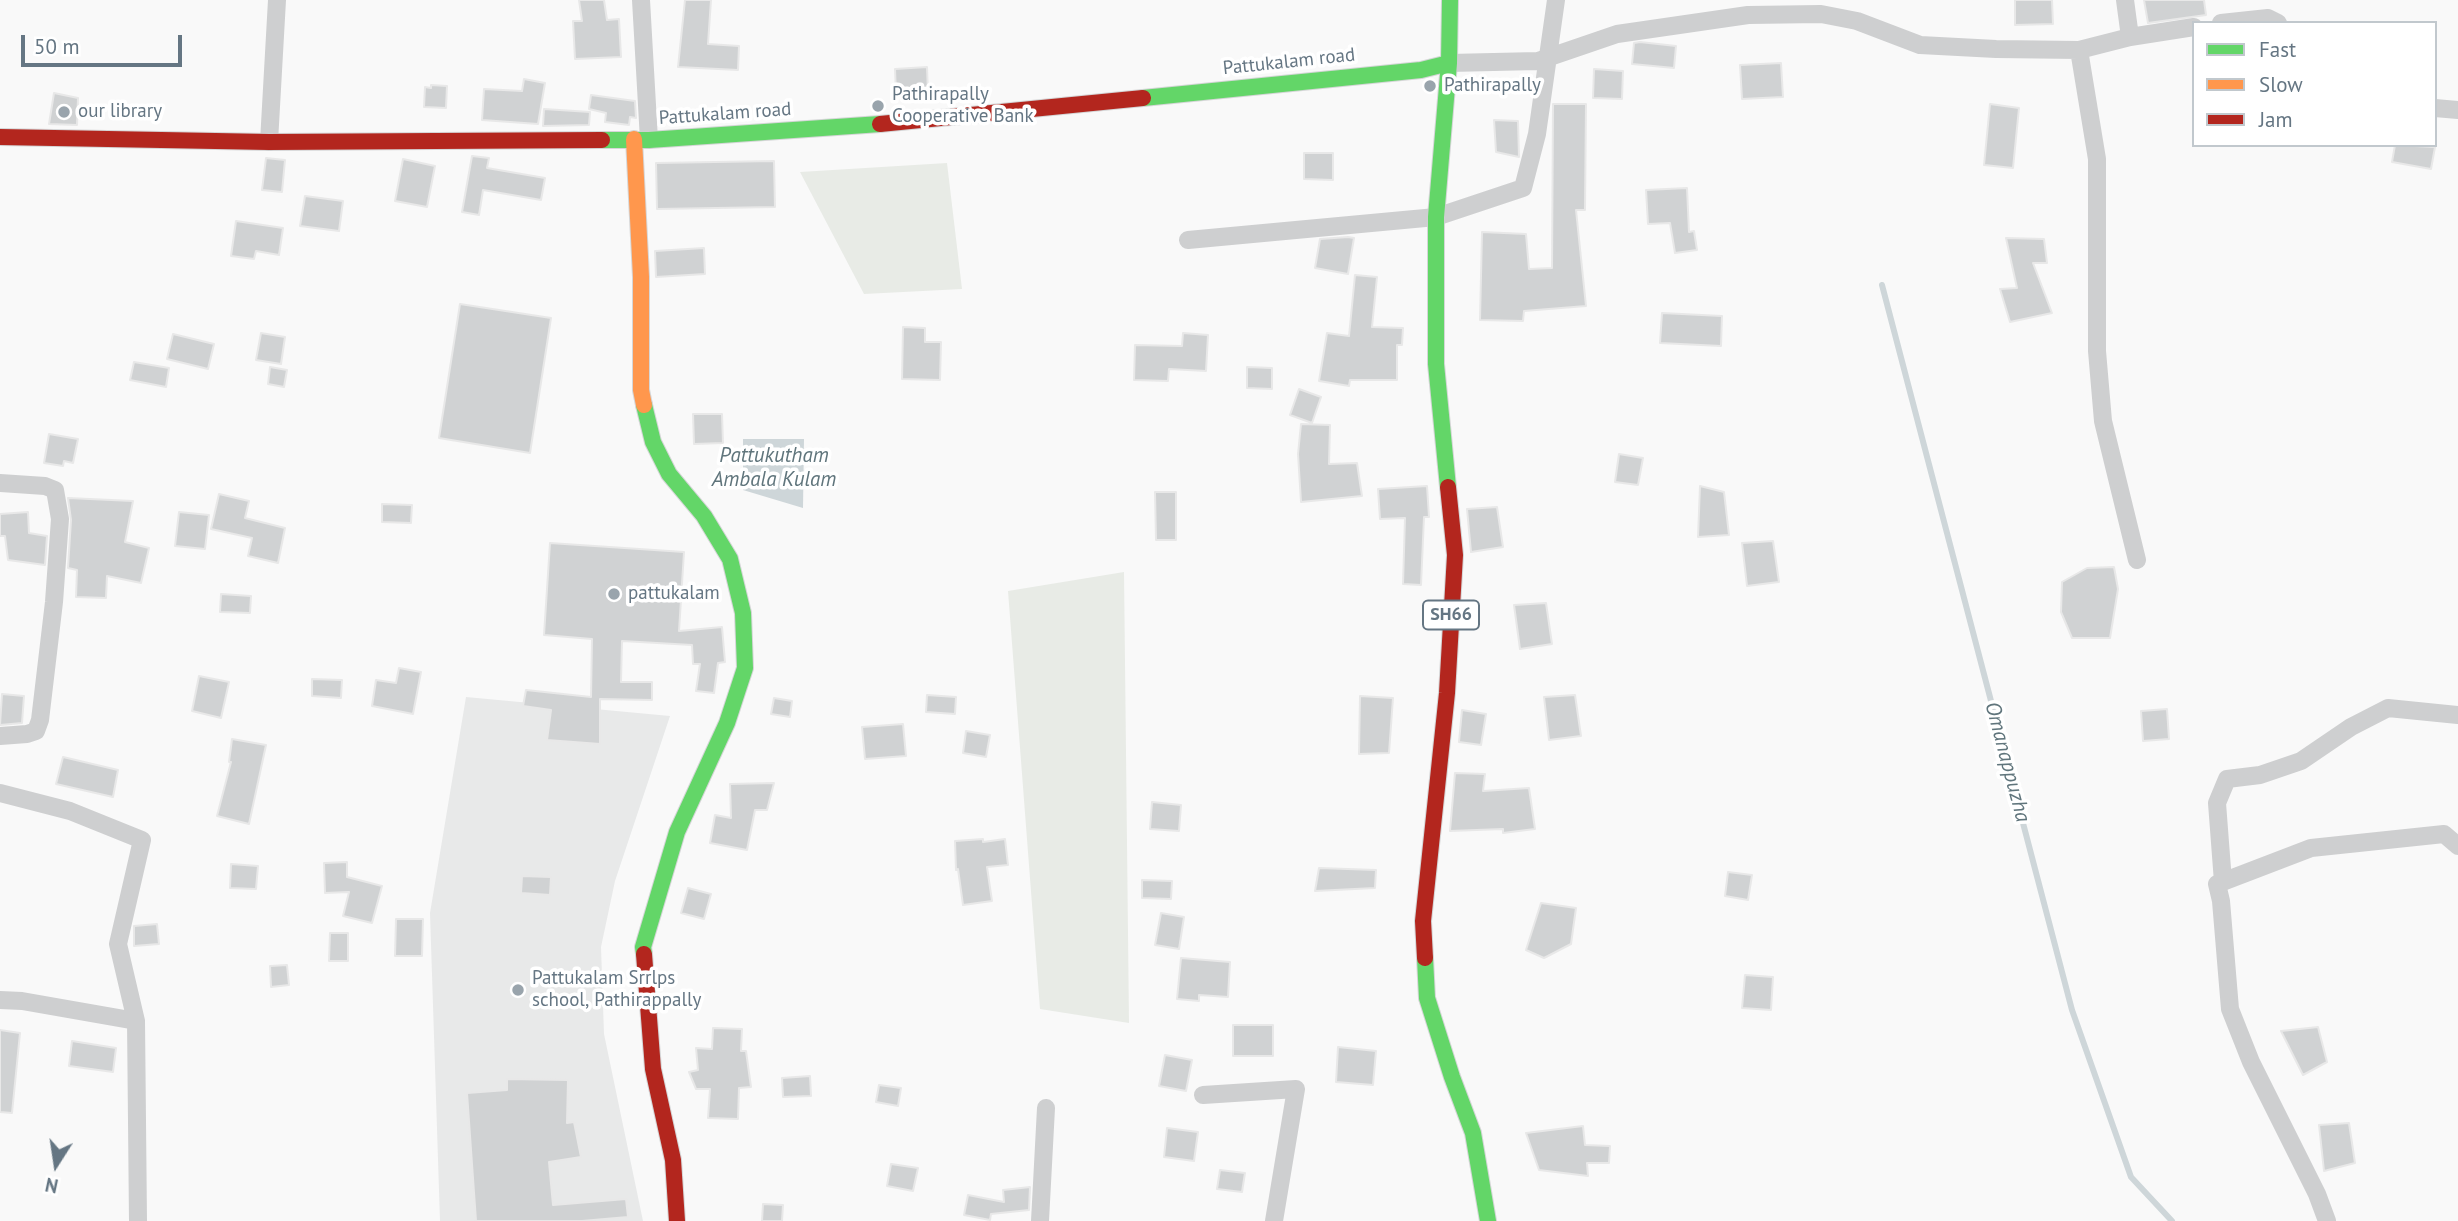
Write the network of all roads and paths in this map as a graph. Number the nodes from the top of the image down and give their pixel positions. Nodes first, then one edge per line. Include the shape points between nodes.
1 (277, 0) edge
2 (641, 0) edge
3 (1450, 0) edge
4 (1556, 0) edge
5 (2125, 0) edge
6 (1820, 7) edge
7 (2240, 21) edge
8 (2274, 21) edge
9 (2192, 27) edge
10 (2130, 37) junction
11 (2079, 50) junction
12 (1548, 57) junction
13 (1450, 64) junction
14 (2437, 108) edge
15 (2458, 110) edge
16 (0, 137) edge
17 (641, 139) junction
18 (270, 142) junction
19 (1436, 216) junction
20 (1188, 240) dead end
21 (0, 483) edge
22 (2137, 561) dead end
23 (2458, 715) edge
24 (0, 736) edge
25 (0, 793) edge
26 (2458, 846) edge
27 (2223, 882) junction
28 (0, 1000) edge
29 (136, 1021) junction
30 (1203, 1095) dead end
31 (1045, 1108) dead end
32 (138, 1221) edge
33 (677, 1221) edge
34 (1040, 1221) edge
35 (1274, 1221) edge
36 (1488, 1221) edge
37 (2328, 1221) edge

1 - 18 street
2 - 17 street
3 - 13 main road, SH66
4 - 12 street
5 - 10 street
6 - 11 street via 1920,45
6 - 12 street via 1617,34
7 - 8 street
9 - 10 street
10 - 11 street
11 - 22 street via 2097,159 2097,351 2103,421
12 - 13 street
12 - 19 street via 1523,188
13 - 17 main road, Pattukalam road via 850,127
13 - 19 main road, SH66
14 - 15 street
16 - 18 main road, Pattukalam road
17 - 18 main road, Pattukalam road
17 - 33 main road via 641,390 653,442 730,559 743,613 745,668 727,723 677,832 643,947 653,1069 673,1160
19 - 20 street
19 - 36 main road, SH66 via 1436,364 1455,555 1447,694 1423,921 1427,998 1473,1133
21 - 24 street via 55,490 60,519 40,720 36,731
23 - 27 street via 2388,708 2301,761 2260,775 2227,779 2217,803
25 - 29 street via 70,811 142,840 118,944
26 - 27 street via 2444,834 2311,848
27 - 37 street via 2217,884 2230,1009
28 - 29 street
29 - 32 street
30 - 35 street via 1296,1089
31 - 34 street

